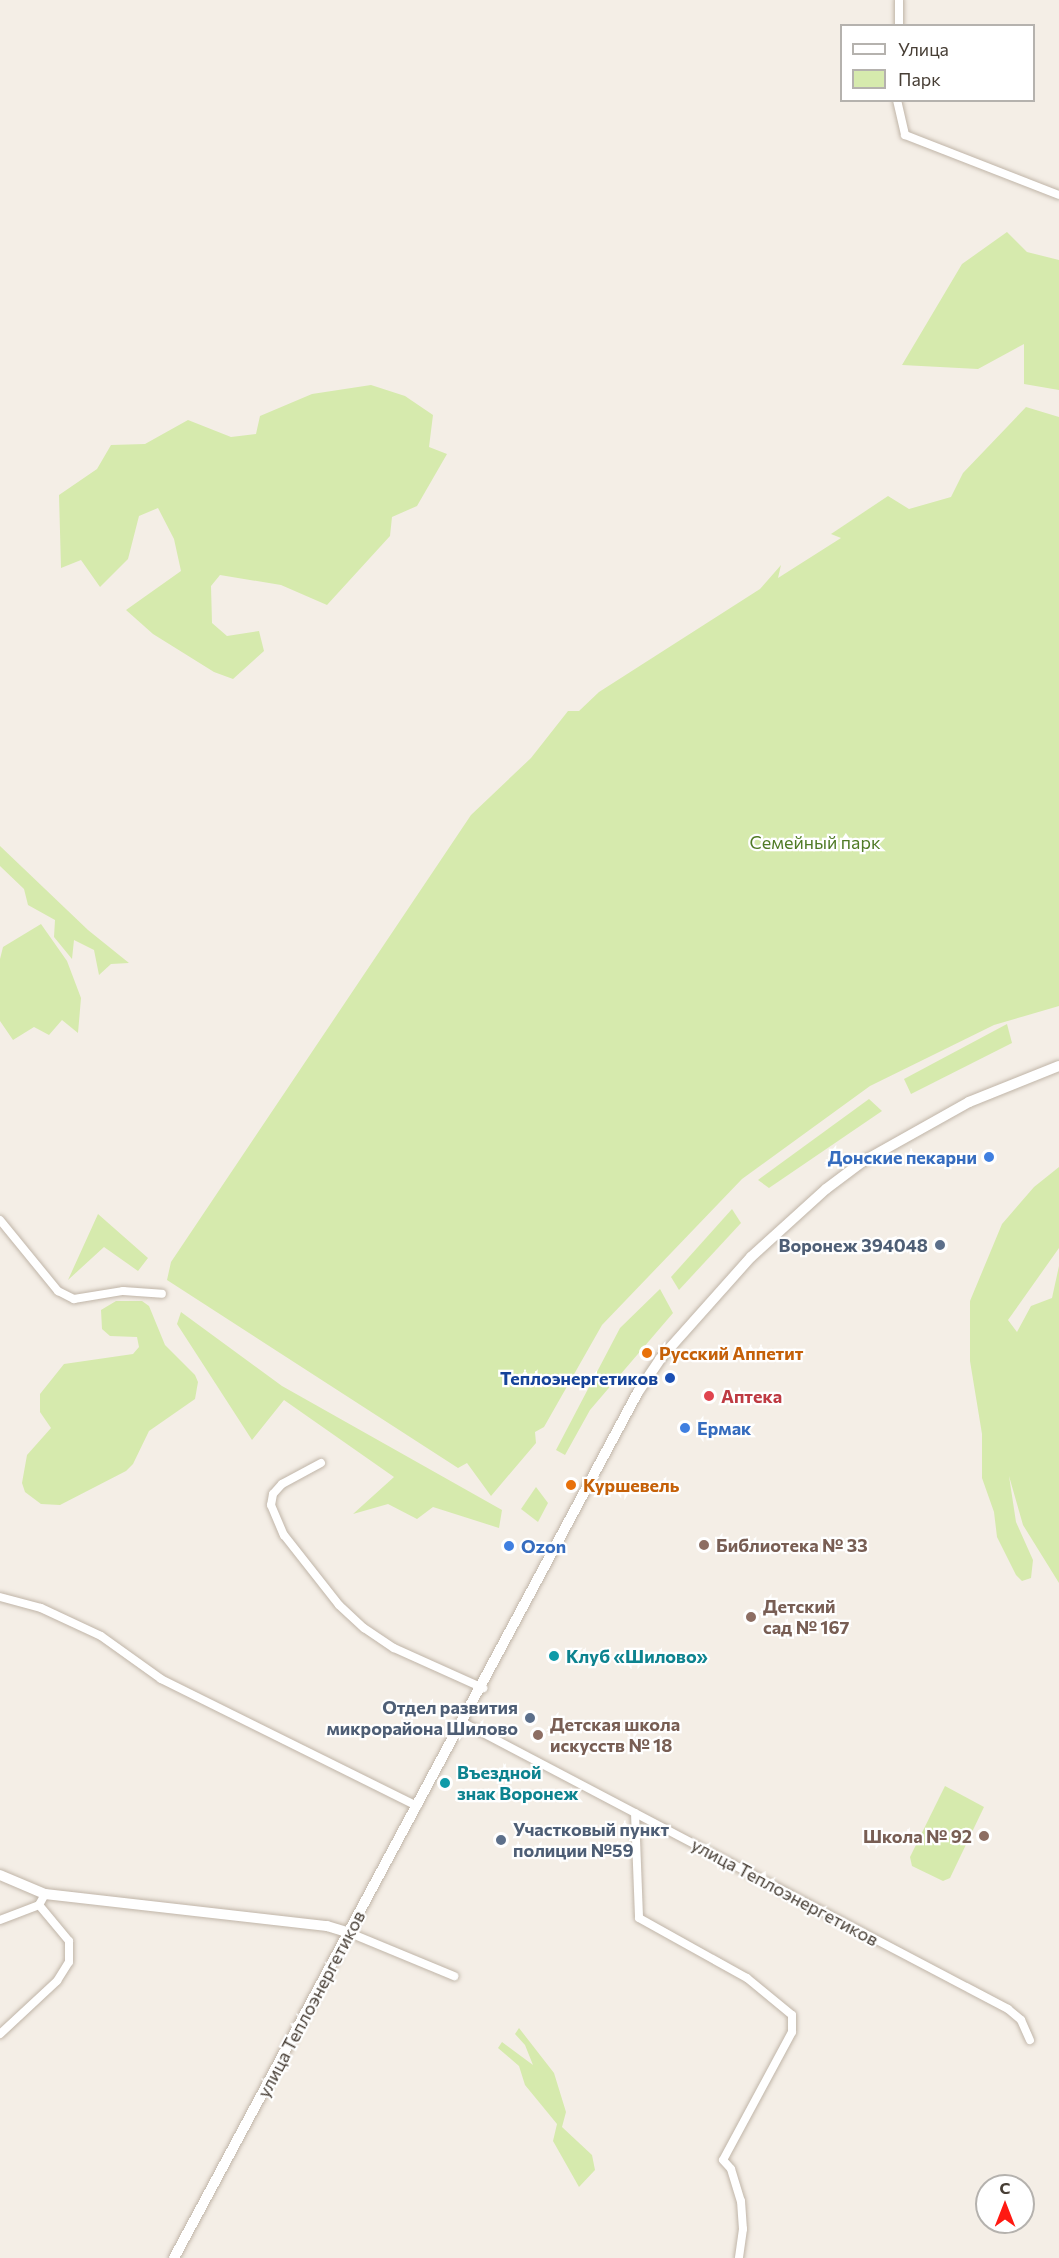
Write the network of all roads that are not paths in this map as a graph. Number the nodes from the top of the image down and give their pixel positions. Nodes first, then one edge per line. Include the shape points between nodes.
1 (899, 0) edge
2 (899, 24) edge
3 (897, 102) edge
4 (1059, 195) edge
5 (1059, 1066) edge
6 (0, 1220) edge
7 (162, 1294) dead end
8 (321, 1463) dead end
9 (0, 1597) edge
10 (483, 1688) junction
11 (464, 1723) junction
12 (417, 1806) junction
13 (635, 1813) junction
14 (0, 1875) edge
15 (45, 1893) junction
16 (39, 1905) junction
17 (0, 1920) edge
18 (350, 1933) junction
19 (454, 1976) dead end
20 (0, 2034) edge
21 (1030, 2040) dead end
22 (174, 2258) edge
23 (739, 2258) edge

1 - 2 street
3 - 4 street via 905,135
5 - 10 street, улица Теплоэнергетиков via 949,1113 862,1162 751,1257 660,1359 638,1392
6 - 7 street via 58,1291 74,1299 123,1291
8 - 10 street via 282,1484 273,1494 272,1505 284,1535 339,1605 364,1628 394,1648
9 - 12 street via 41,1608 101,1636 161,1679
10 - 11 street, улица Теплоэнергетиков
11 - 12 street, улица Теплоэнергетиков
11 - 13 street, улица Теплоэнергетиков
12 - 18 street, улица Теплоэнергетиков
13 - 21 street, улица Теплоэнергетиков via 1008,2009 1021,2020
13 - 23 street via 639,1918 747,1978 792,2015 792,2032 723,2160 731,2169 741,2201
14 - 15 street
15 - 16 street
15 - 18 street via 327,1926
16 - 17 street
16 - 20 street via 69,1941 69,1962 57,1981
18 - 19 street
18 - 22 street, улица Теплоэнергетиков

